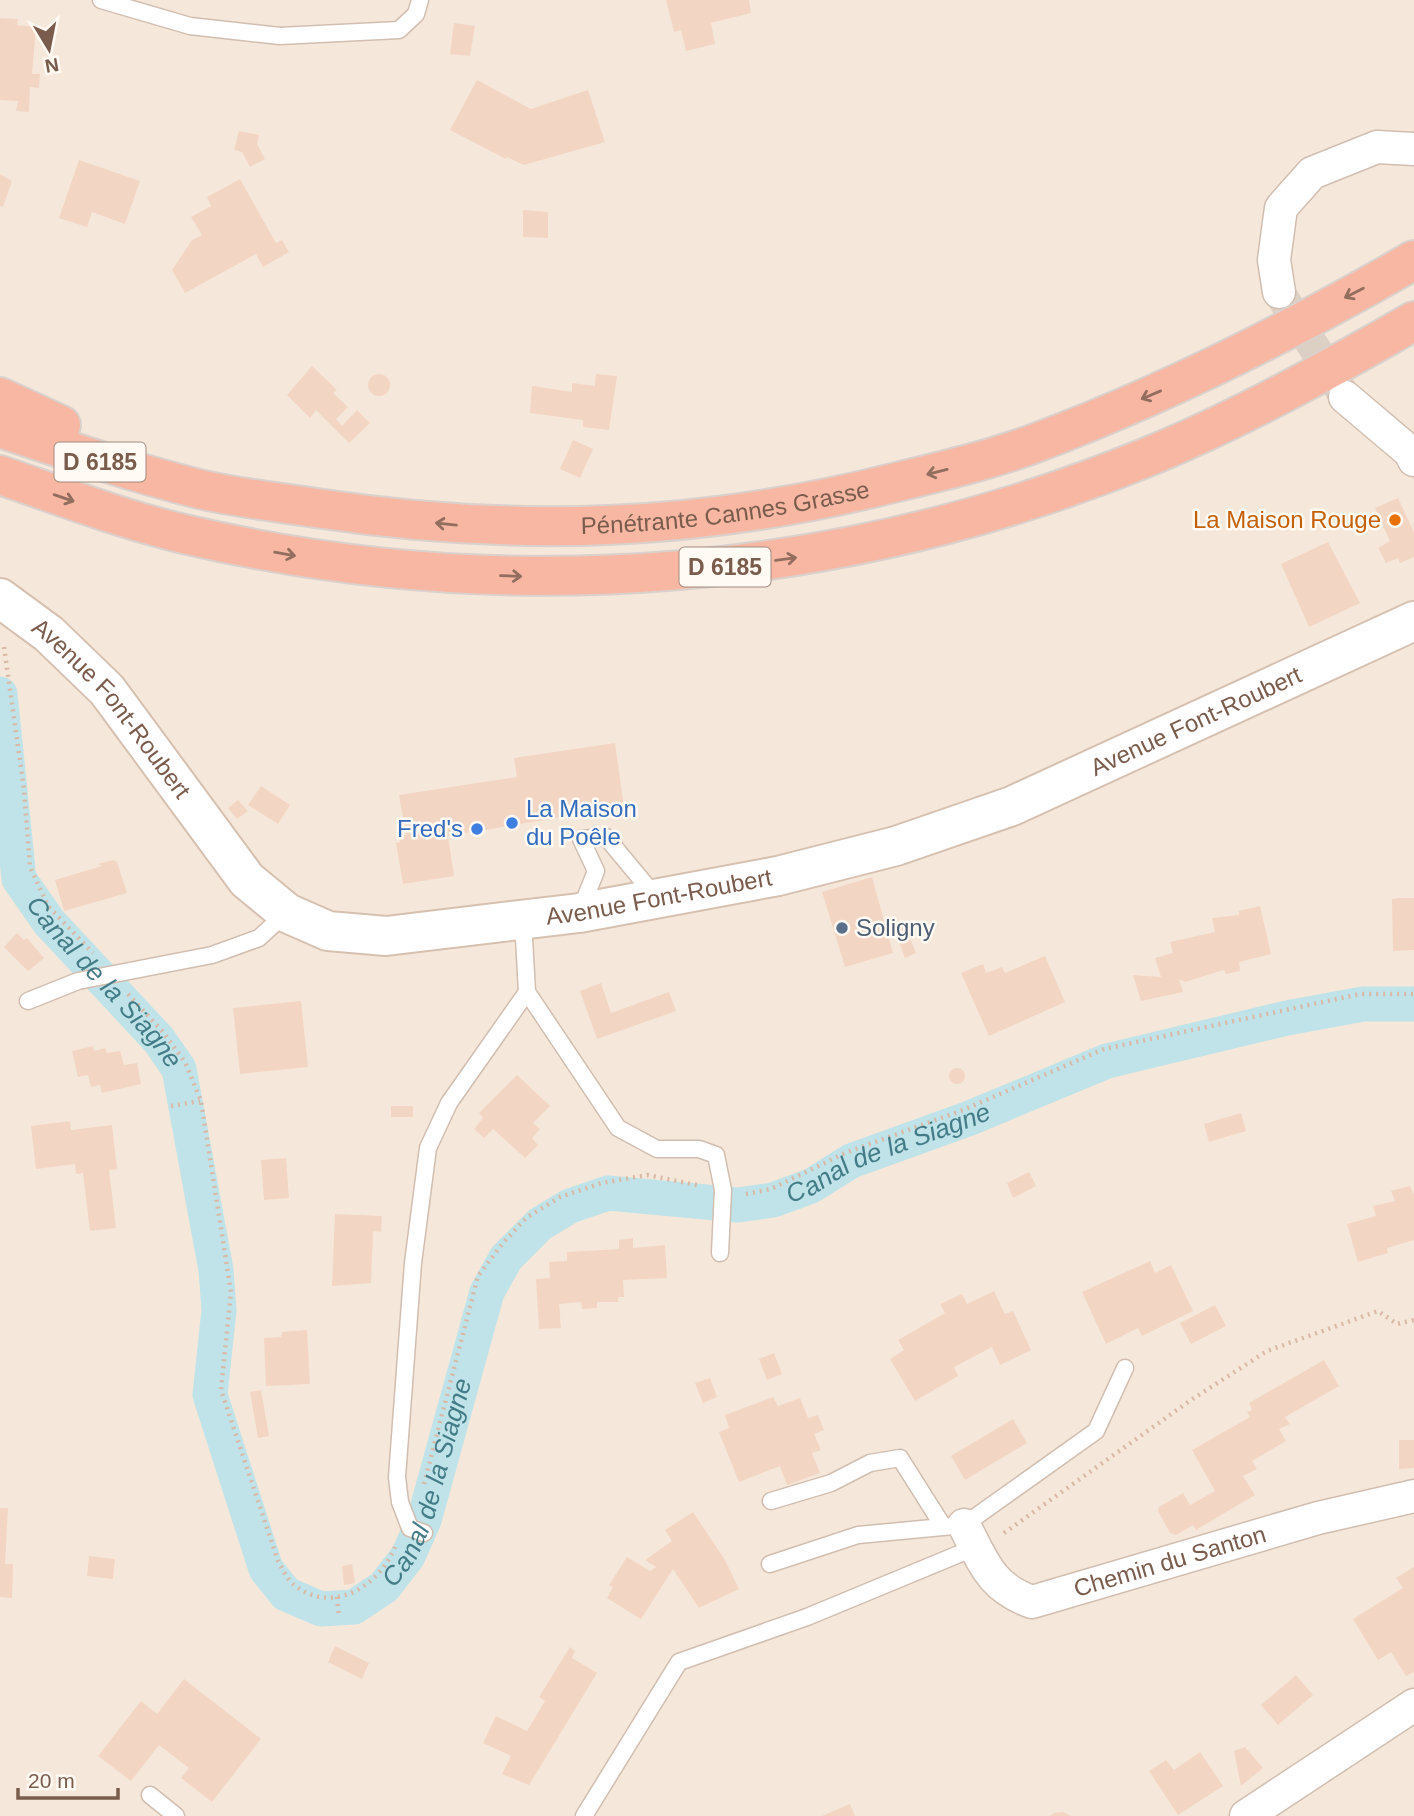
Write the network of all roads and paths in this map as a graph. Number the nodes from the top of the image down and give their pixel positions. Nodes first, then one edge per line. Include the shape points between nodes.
1 (101, 0) edge
2 (421, 0) edge
3 (1414, 149) edge
4 (1414, 260) edge
5 (1279, 292) tunnel mouth
6 (1414, 321) edge
7 (0, 397) edge
8 (1345, 397) tunnel mouth
9 (0, 428) edge
10 (1414, 460) edge
11 (0, 475) edge
12 (203, 490) junction
13 (0, 598) edge
14 (1414, 621) edge
15 (0, 639) edge
16 (657, 898) junction
17 (287, 913) junction
18 (579, 913) junction
19 (523, 920) junction
20 (108, 974) junction
21 (527, 992) junction
22 (1414, 994) edge
23 (29, 1001) dead end
24 (201, 1101) junction
25 (171, 1106) dead end
26 (723, 1193) junction
27 (720, 1253) dead end
28 (1414, 1320) edge
29 (1125, 1368) dead end
30 (1414, 1496) edge
31 (771, 1501) dead end
32 (413, 1526) junction
33 (961, 1533) junction
34 (770, 1564) dead end
35 (337, 1599) junction
36 (338, 1615) dead end
37 (1414, 1705) edge
38 (150, 1795) dead end
39 (176, 1816) edge
40 (584, 1816) edge
41 (1246, 1816) edge

1 - 2 lane via 190,26 280,36 399,30 416,14
3 - 5 street via 1377,146 1312,173 1281,208 1274,260
4 -> 12 highway, Pénétrante Cannes Grasse / D 6185 via 1173,385 1031,445 803,505 642,525 461,526
11 -> 6 highway, Pénétrante Cannes Grasse / D 6185 via 114,515 183,533 372,567 562,578 729,566 904,536 1062,489 1205,432
7 - 12 highway
8 - 10 street
9 - 12 highway, Pénétrante Cannes Grasse / D 6185 via 99,462
13 - 17 main road, Avenue Font-Roubert via 49,634 107,690 247,880
14 - 16 main road, Avenue Font-Roubert via 1012,806 895,846 778,876
15 - 20 path via 7,652 30,867 48,906
16 - 18 main road, Avenue Font-Roubert
16 - 18 lane via 606,837 581,839 596,871
17 - 19 main road, Avenue Font-Roubert via 328,931 386,936
17 - 20 lane via 259,938 212,956
18 - 19 main road, Avenue Font-Roubert
19 - 21 lane
20 - 23 lane
20 - 24 path via 185,1062
21 - 26 lane via 618,1128 657,1149 699,1149 716,1155
21 - 32 lane via 449,1103 428,1148 413,1263 397,1477
22 - 26 path via 1360,994 1104,1049 963,1110 845,1153 771,1189
24 - 25 path
24 - 35 path via 231,1292 221,1391 278,1561 293,1584
26 - 27 lane
26 - 32 path via 647,1175 560,1197 526,1218 478,1276
28 - 33 path via 1397,1324 1378,1311 1267,1351 1011,1530
29 - 33 lane via 1096,1431
30 - 33 street, Chemin du Santon via 1318,1518 1032,1602 1009,1594 997,1583
31 - 33 lane, Chemin du Santon via 831,1483 870,1463 900,1458
32 - 35 path via 373,1580
33 - 34 lane via 858,1535
33 - 40 lane via 807,1617 679,1662
35 - 36 path
37 - 41 street
38 - 39 lane

